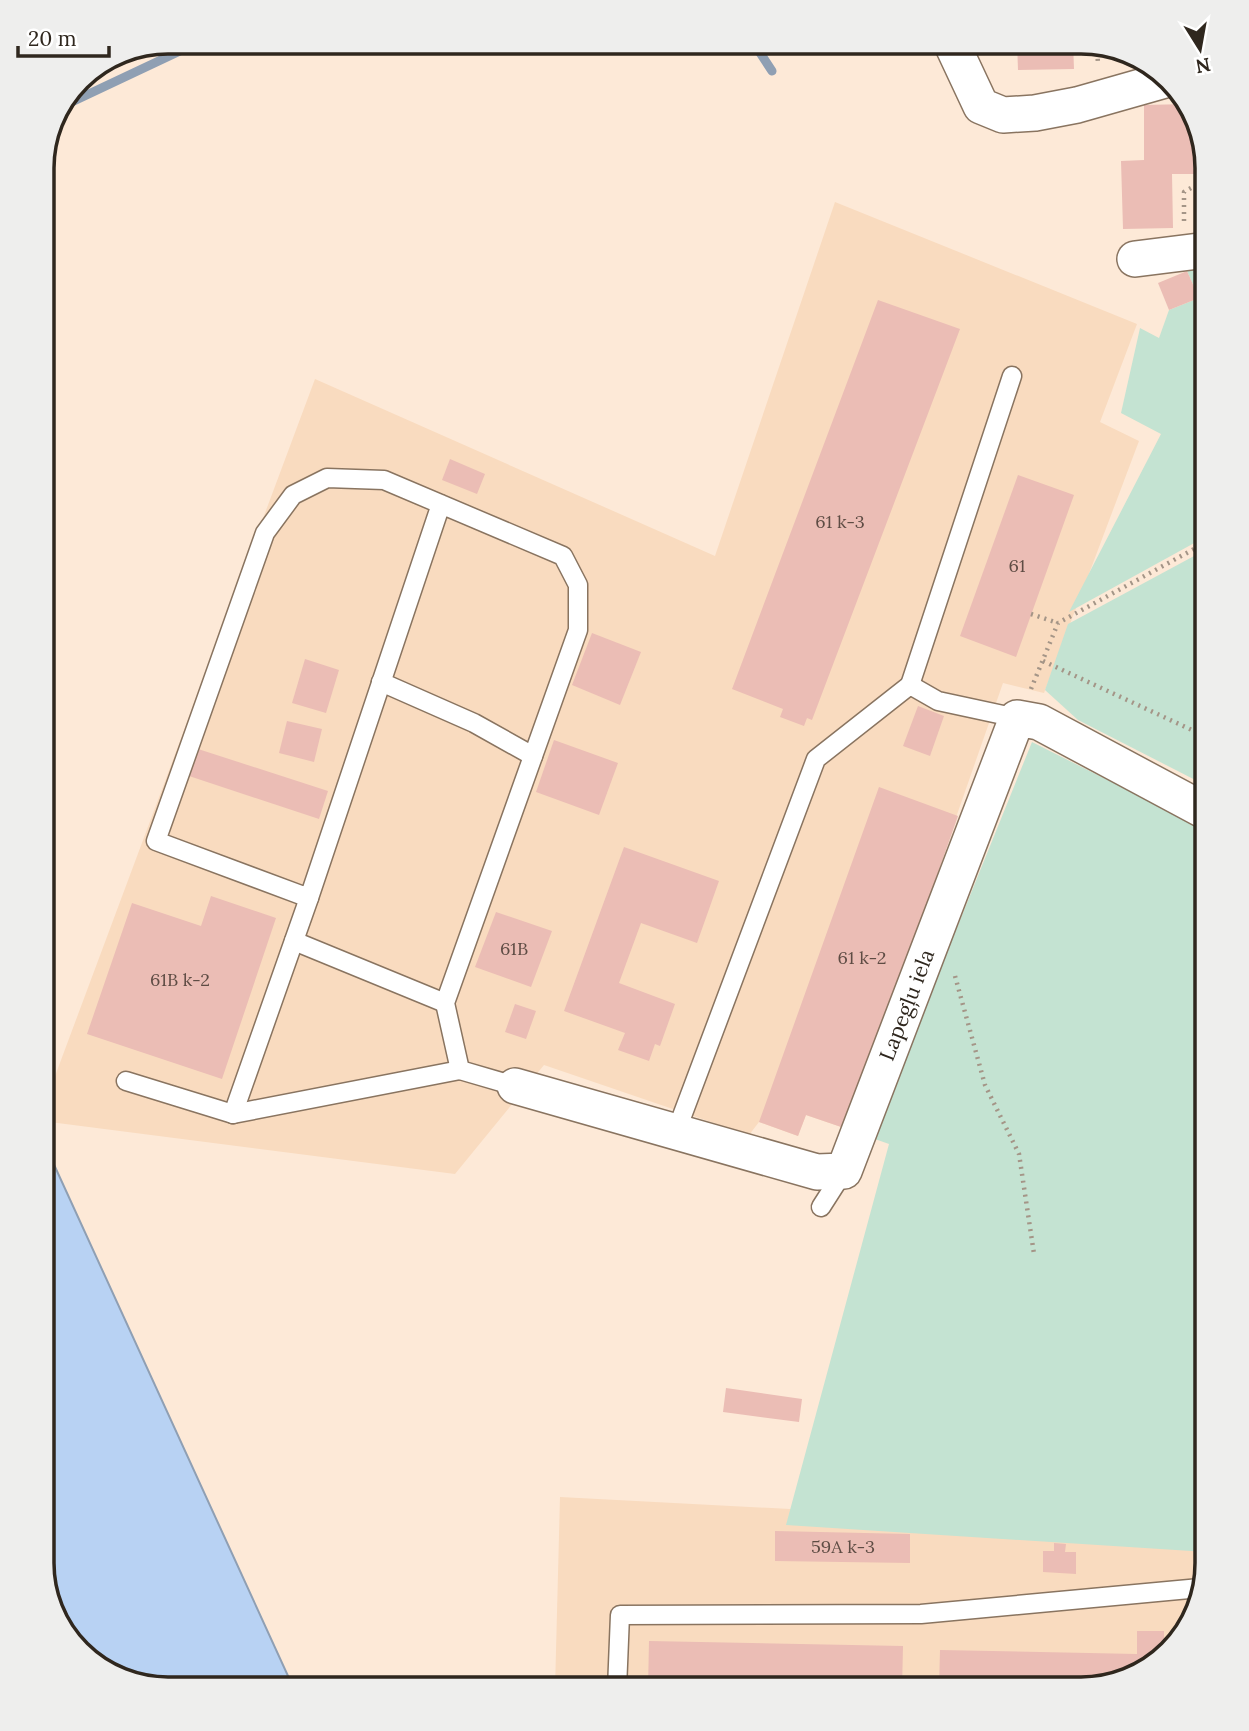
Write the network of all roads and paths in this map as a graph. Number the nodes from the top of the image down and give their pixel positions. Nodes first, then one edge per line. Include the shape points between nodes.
1 (957, 54) edge
2 (1155, 83) edge
3 (1195, 186) edge
4 (1195, 246) edge
5 (1195, 251) edge
6 (1135, 259) dead end
7 (1012, 376) dead end
8 (441, 504) junction
9 (1195, 549) edge
10 (1031, 614) dead end
11 (1058, 623) junction
12 (1043, 661) junction
13 (381, 682) junction
14 (910, 685) junction
15 (1017, 718) junction
16 (1195, 731) edge
17 (533, 756) junction
18 (1195, 806) edge
19 (309, 898) junction
20 (294, 941) junction
21 (954, 972) dead end
22 (444, 1003) junction
23 (460, 1070) junction
24 (127, 1081) dead end
25 (515, 1086) joint
26 (233, 1114) junction
27 (676, 1132) junction
28 (844, 1171) junction
29 (821, 1207) dead end
30 (1034, 1254) dead end
31 (1192, 1589) edge
32 (617, 1677) edge

1 - 2 street via 981,106 1003,115 1077,105
3 - 4 path via 1184,192
5 - 6 street
7 - 14 lane
8 - 13 lane
8 - 17 lane via 563,556 578,585 578,630
8 - 19 lane via 384,480 327,478 293,495 265,533 156,841
9 - 11 path
10 - 11 path
11 - 12 path
12 - 15 path
12 - 16 path
13 - 17 lane via 474,723
13 - 19 lane
14 - 15 lane via 938,701
14 - 27 lane via 816,759
15 - 18 street via 1039,722
15 - 28 street, Lapegļu iela
17 - 22 lane
19 - 20 lane
20 - 22 lane
20 - 26 lane
21 - 30 path via 985,1085 1019,1154
22 - 23 lane
23 - 25 lane
23 - 26 lane
24 - 26 lane
25 - 27 street
27 - 28 street via 817,1172
28 - 29 lane
31 - 32 lane via 921,1614 620,1615

